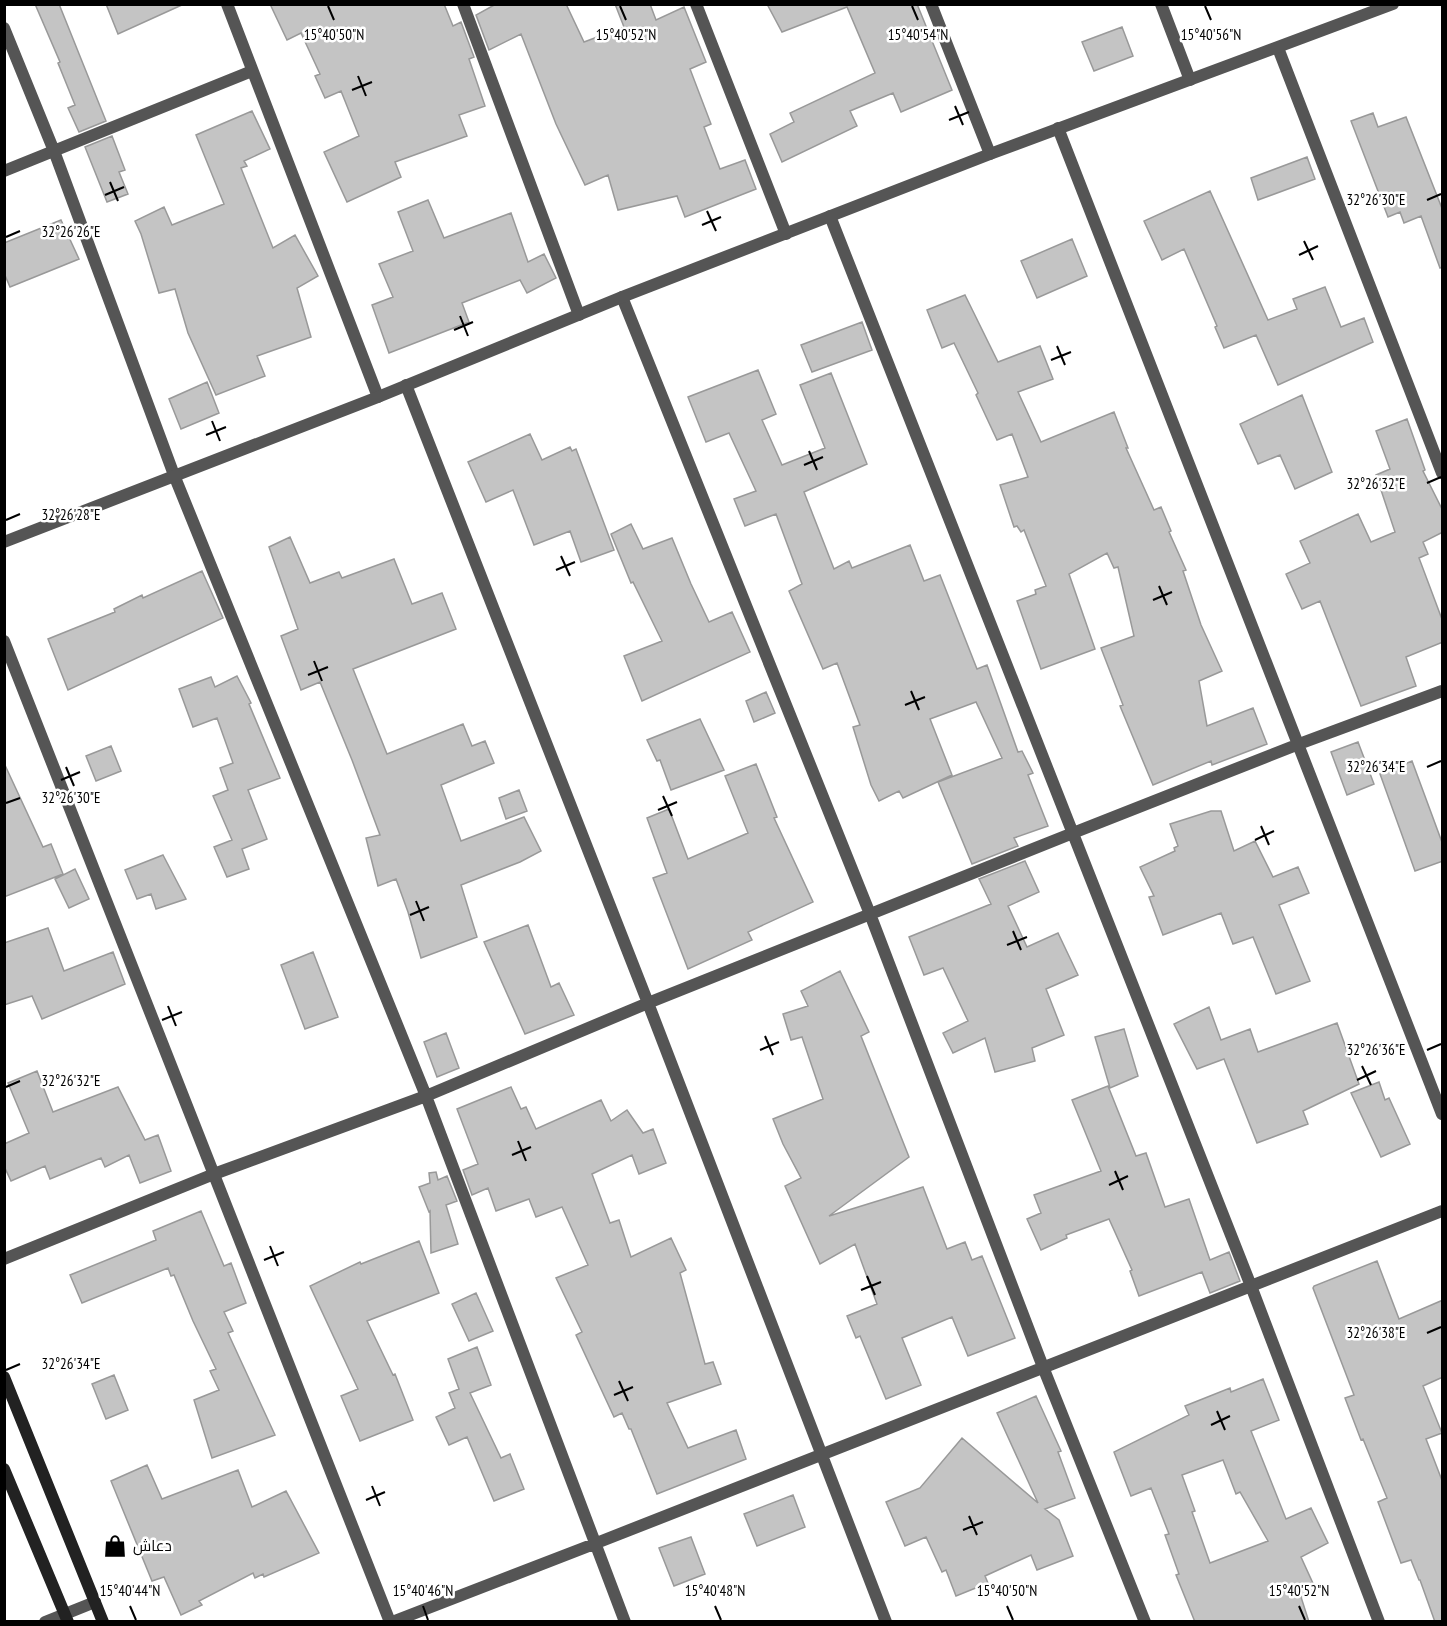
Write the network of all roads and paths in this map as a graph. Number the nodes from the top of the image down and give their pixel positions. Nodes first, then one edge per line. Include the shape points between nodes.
1 (227, 4) edge
2 (463, 4) edge
3 (696, 4) edge
4 (931, 4) edge
5 (1161, 4) edge
6 (1393, 4) edge
7 (4, 28) edge
8 (1278, 48) junction
9 (252, 70) junction
10 (1190, 80) junction
11 (1058, 128) junction
12 (54, 151) junction
13 (990, 154) junction
14 (4, 171) edge
15 (830, 216) junction
16 (786, 234) junction
17 (622, 297) junction
18 (579, 315) junction
19 (406, 385) junction
20 (378, 397) junction
21 (1443, 474) edge
22 (174, 475) junction
23 (4, 542) edge
24 (4, 641) edge
25 (1443, 691) edge
26 (1299, 744) junction
27 (1073, 833) junction
28 (870, 914) junction
29 (648, 1003) junction
30 (426, 1096) junction
31 (1443, 1114) edge
32 (214, 1174) junction
33 (1443, 1211) edge
34 (4, 1260) edge
35 (1251, 1286) junction
36 (1043, 1367) junction
37 (4, 1377) edge
38 (822, 1455) junction
39 (4, 1469) edge
40 (594, 1544) junction
41 (95, 1602) junction
42 (66, 1618) edge
43 (45, 1622) edge
44 (103, 1622) edge
45 (391, 1622) edge
46 (625, 1622) edge
47 (886, 1622) edge
48 (1145, 1622) edge
49 (1379, 1622) edge

1 - 9 street
2 - 18 street
3 - 16 street
4 - 13 street
5 - 10 street
6 - 8 street
7 - 12 street
8 - 10 street
8 - 21 street
9 - 12 street
9 - 20 street
10 - 11 street
11 - 13 street
11 - 26 street
12 - 14 street
12 - 22 street
13 - 15 street
15 - 16 street
15 - 27 street
16 - 17 street
17 - 18 street
17 - 28 street
18 - 19 street
19 - 20 street
19 - 29 street
20 - 22 street
22 - 23 street
22 - 30 street
24 - 32 street
25 - 26 street
26 - 27 street
26 - 31 street
27 - 28 street
27 - 35 street
28 - 29 street
28 - 36 street
29 - 30 street
29 - 38 street
30 - 32 street
30 - 40 street
32 - 34 street
32 - 45 street
33 - 35 street
35 - 36 street
35 - 49 street
36 - 38 street
36 - 48 street
37 - 41 main road
38 - 40 street
38 - 47 street
39 - 42 main road
40 - 45 street
40 - 46 street
41 - 42 street
41 - 44 main road
42 - 43 street

